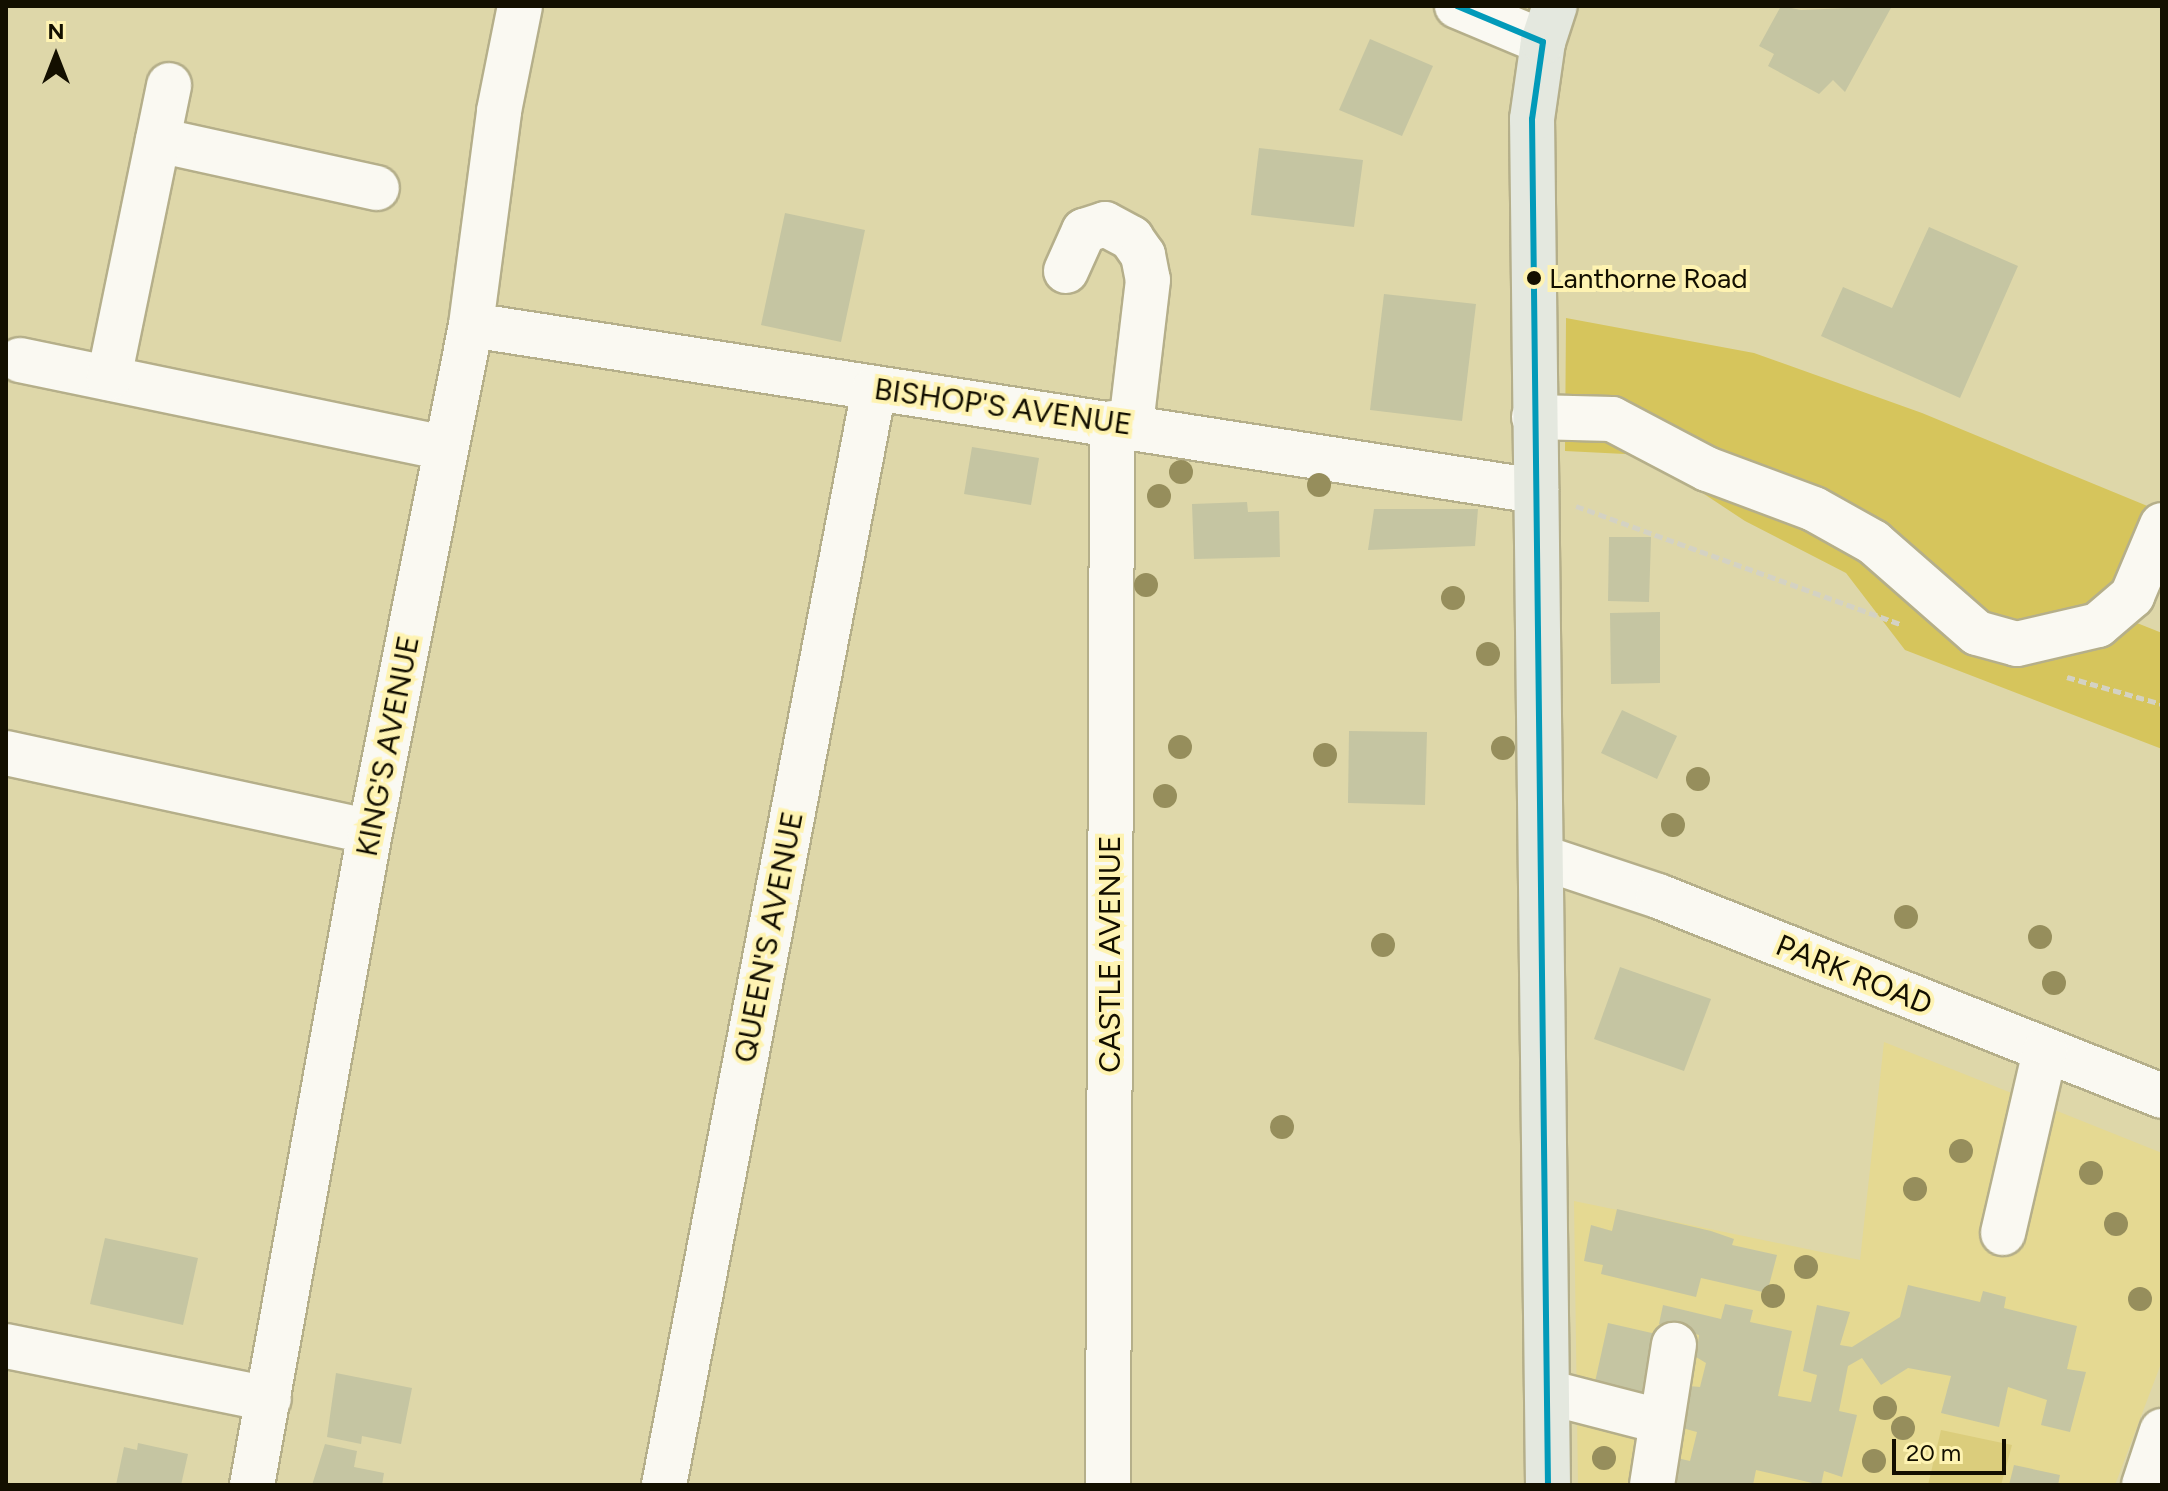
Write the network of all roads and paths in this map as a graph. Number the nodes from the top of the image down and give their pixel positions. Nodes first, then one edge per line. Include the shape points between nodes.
1 (520, 6) edge
2 (1457, 6) edge
3 (1549, 24) edge
4 (169, 85) dead end
5 (158, 140) junction
6 (377, 188) dead end
7 (1066, 271) dead end
8 (471, 325) junction
9 (20, 360) dead end
10 (109, 378) junction
11 (874, 389) junction
12 (1534, 417) junction
13 (1122, 424) junction
14 (445, 448) junction
15 (1536, 491) junction
16 (2162, 525) edge
17 (1903, 625) dead end
18 (6, 753) edge
19 (370, 832) junction
20 (1544, 858) junction
21 (2045, 1051) junction
22 (2162, 1096) edge
23 (2003, 1233) dead end
24 (1674, 1345) dead end
25 (6, 1346) edge
26 (1547, 1392) junction
27 (269, 1399) junction
28 (1659, 1421) junction
29 (2162, 1431) edge
30 (252, 1485) edge
31 (664, 1485) edge
32 (1108, 1485) edge
33 (1548, 1485) edge
34 (1652, 1485) edge
35 (2144, 1485) edge

1 - 8 street, KING'S AVENUE via 499,111
2 - 3 street
3 - 12 main road via 1532,119
4 - 5 street
5 - 6 street
5 - 10 street
7 - 13 street, CASTLE AVENUE via 1084,231 1105,224 1131,238 1143,255 1148,280
8 - 11 street, BISHOP'S AVENUE
8 - 14 street, KING'S AVENUE
9 - 10 street
10 - 14 street
11 - 13 street, BISHOP'S AVENUE
11 - 31 street, QUEEN'S AVENUE
12 - 15 main road
12 - 16 street via 1612,419 1707,469 1814,509 1873,542 1977,633 2017,644 2098,625 2132,596
13 - 15 street, BISHOP'S AVENUE
13 - 32 street, CASTLE AVENUE
14 - 19 street, KING'S AVENUE
15 - 17 path
15 - 20 main road
18 - 19 street
19 - 27 street, KING'S AVENUE
20 - 21 street, PARK ROAD via 1658,896
20 - 26 main road
21 - 22 street, PARK ROAD
21 - 23 street
24 - 28 street
25 - 27 street
26 - 28 street
26 - 33 main road
27 - 30 street, KING'S AVENUE
28 - 34 street
29 - 35 street

